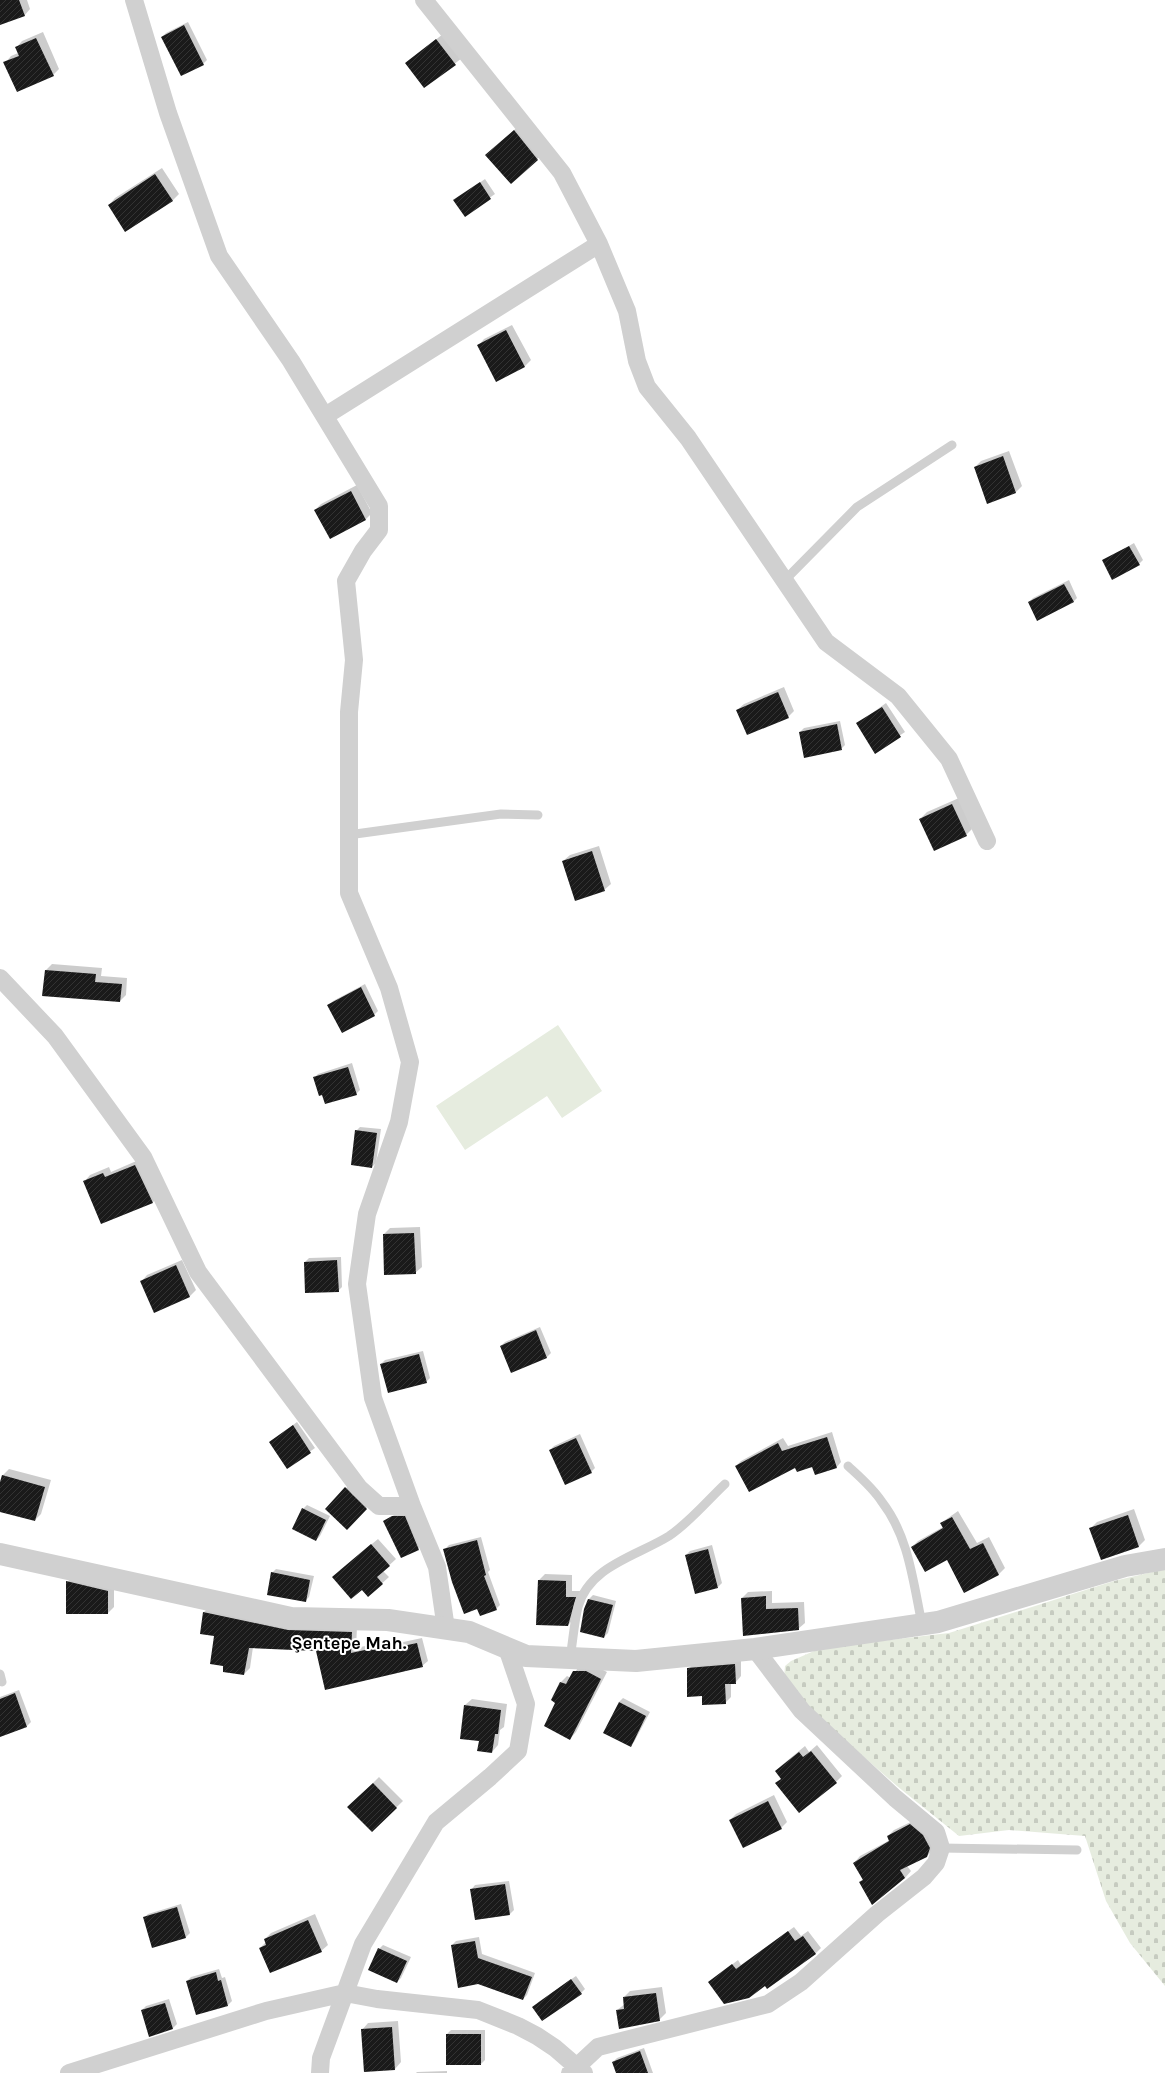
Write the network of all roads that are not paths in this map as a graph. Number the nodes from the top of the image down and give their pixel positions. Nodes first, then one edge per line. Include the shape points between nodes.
1 (134, 0) edge
2 (424, 0) edge
3 (599, 244) junction
4 (325, 416) junction
5 (952, 445) dead end
6 (785, 580) junction
7 (538, 815) dead end
8 (348, 835) junction
9 (987, 841) dead end
10 (0, 978) edge
11 (848, 1466) dead end
12 (724, 1484) dead end
13 (412, 1506) junction
14 (0, 1554) edge
15 (1165, 1559) edge
16 (922, 1624) junction
17 (446, 1628) junction
18 (507, 1648) junction
19 (755, 1649) junction
20 (570, 1658) junction
21 (941, 1848) junction
22 (1077, 1850) dead end
23 (345, 1993) junction
24 (577, 2071) edge
25 (70, 2073) edge
26 (320, 2073) edge

1 - 4 street via 168,113 219,256 291,361
2 - 3 street via 562,173
3 - 4 street
3 - 6 street via 627,311 637,361 647,387 688,438
4 - 8 street via 379,506 379,530 363,551 346,581 354,660 349,712
5 - 6 lane via 857,507
6 - 9 street via 826,642 898,696 950,759
7 - 8 lane via 501,814
8 - 13 street via 349,893 389,988 410,1062 399,1122 368,1214 357,1284 373,1398
10 - 13 street via 55,1036 143,1157 198,1272 359,1488 379,1506
11 - 16 lane via 882,1501 897,1526 907,1553
12 - 20 lane via 682,1527 668,1537 611,1566 591,1583 578,1606
13 - 17 street via 437,1567
14 - 17 street via 291,1618 388,1620
15 - 16 street via 1125,1566 938,1622
16 - 19 street
17 - 18 street via 469,1632
18 - 20 street via 526,1656
18 - 23 street via 526,1704 518,1751 490,1778 436,1822 363,1944
19 - 20 street via 636,1661
19 - 21 street via 802,1711 895,1798 936,1832
21 - 22 lane
21 - 24 street via 936,1862 924,1877 877,1914 801,1982 768,2004 598,2047
23 - 24 street via 478,2010 537,2036
23 - 25 street via 266,2012
23 - 26 street via 321,2058

